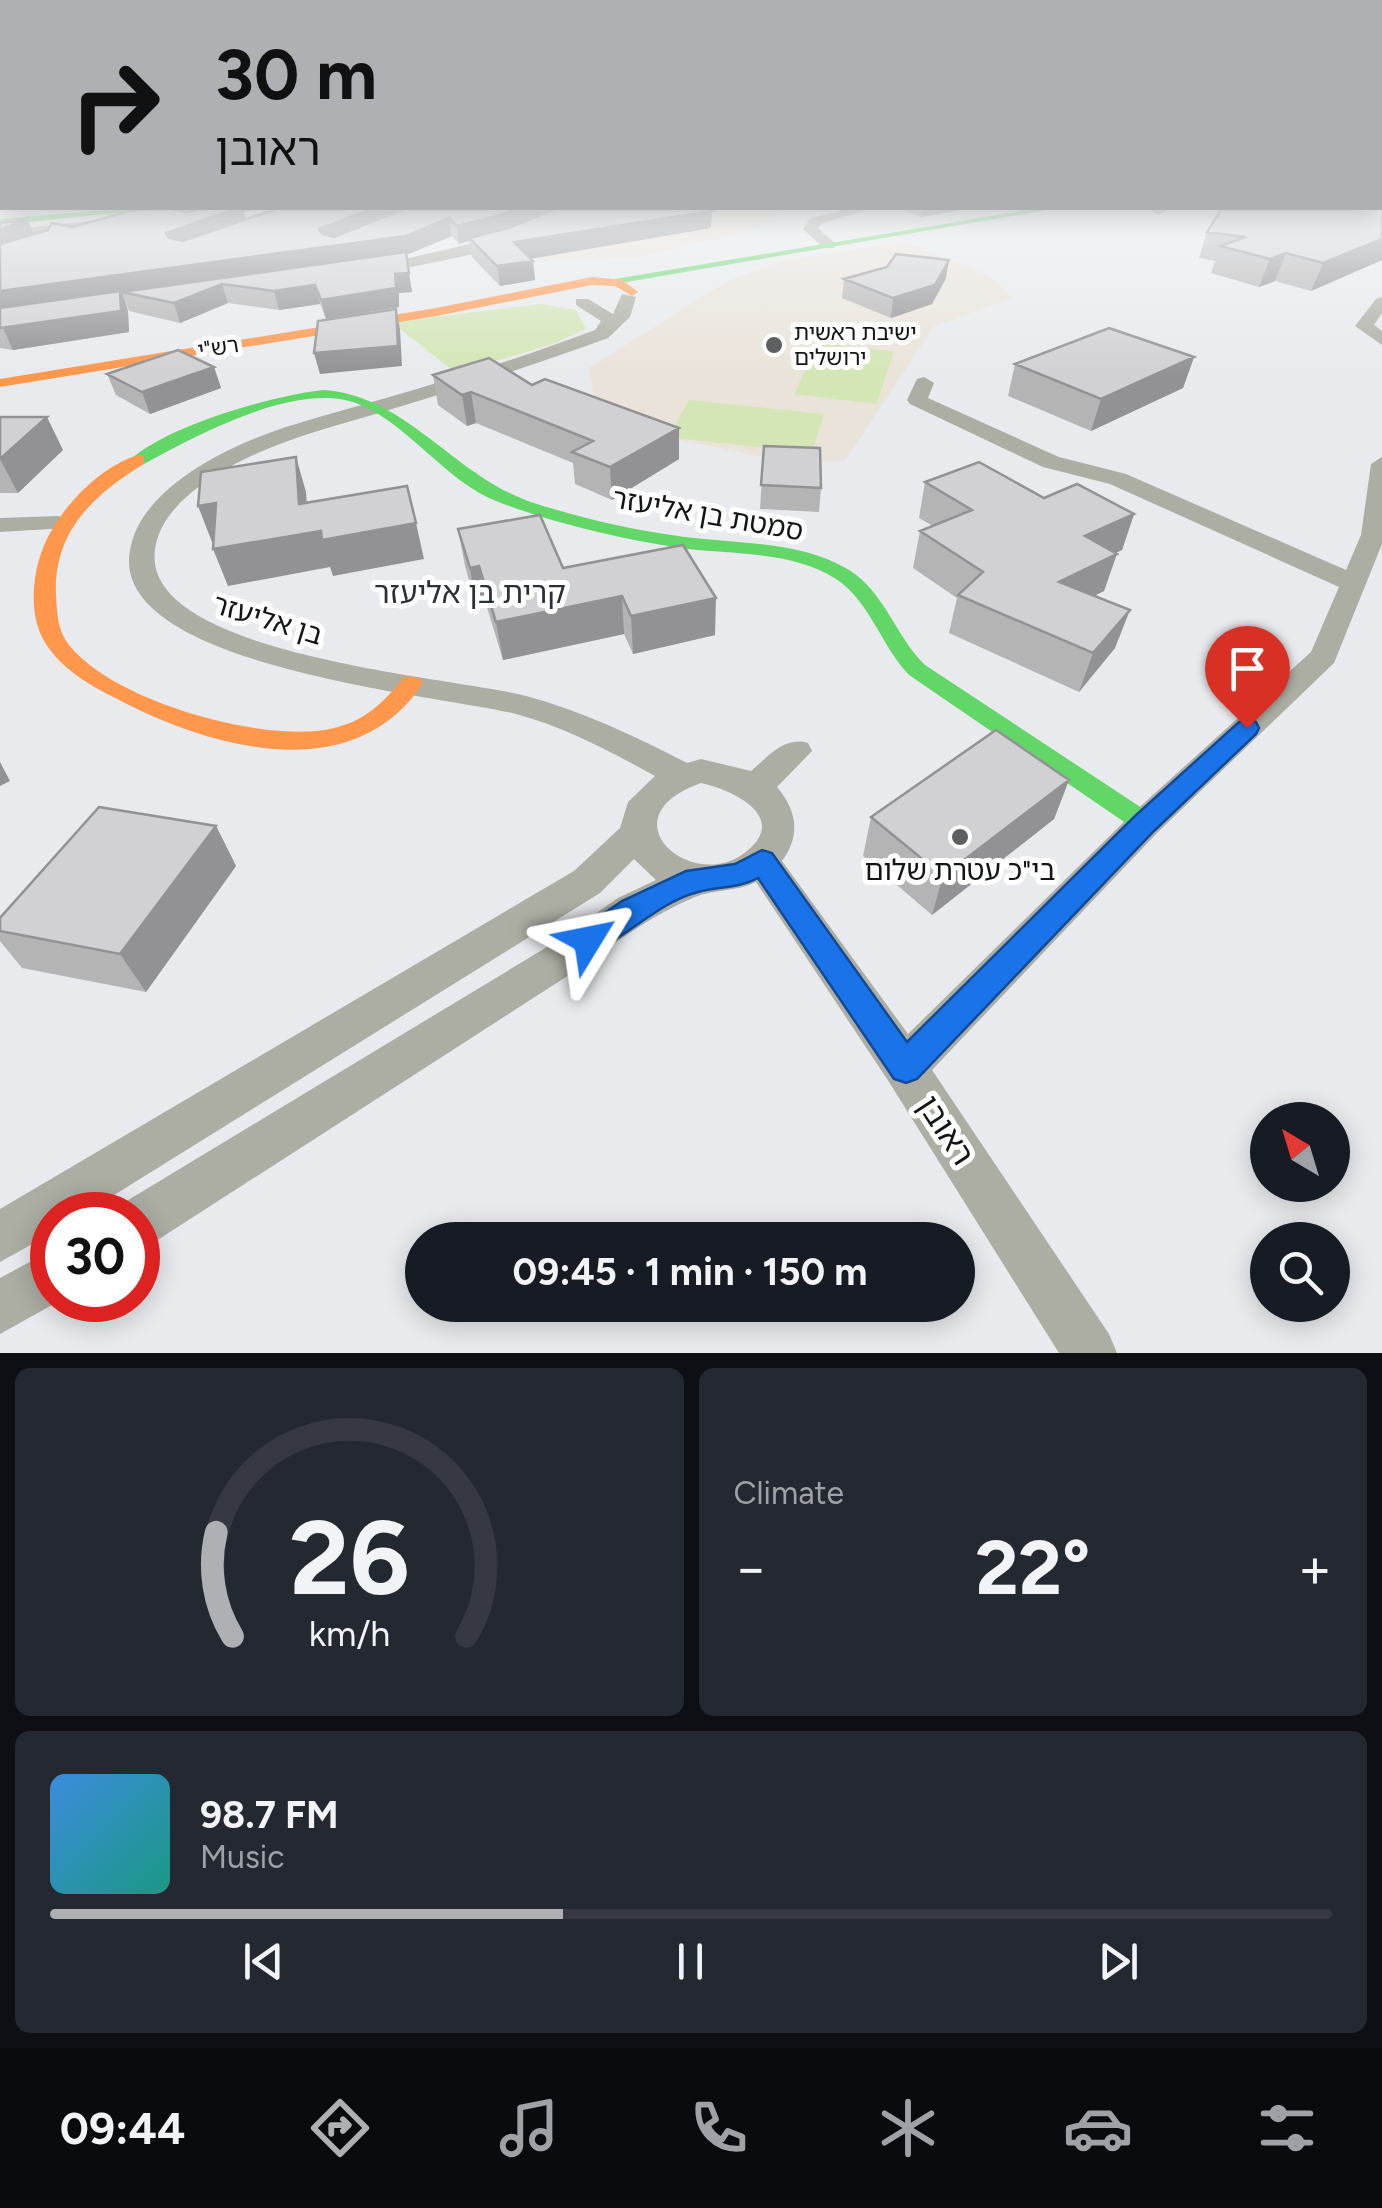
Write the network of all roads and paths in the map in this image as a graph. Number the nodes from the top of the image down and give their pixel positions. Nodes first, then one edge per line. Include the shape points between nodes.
1 (478, 247) edge
2 (817, 247) edge
3 (704, 268) junction
4 (347, 273) edge
5 (608, 281) junction
6 (630, 294) junction
7 (575, 297) junction
8 (1382, 302) edge
9 (602, 334) junction
10 (1382, 340) edge
11 (0, 382) edge
12 (924, 383) dead end
13 (376, 408) junction
14 (1382, 464) edge
15 (60, 522) junction
16 (0, 525) edge
17 (1356, 584) junction
18 (412, 683) junction
19 (796, 751) dead end
20 (682, 775) junction
21 (756, 786) junction
22 (1144, 823) junction
23 (638, 832) junction
24 (762, 861) junction
25 (696, 880) junction
26 (906, 1067) junction
27 (160, 1208) edge
28 (0, 1237) edge
29 (30, 1290) edge
30 (0, 1308) edge
31 (1090, 1353) edge

1 - 4 street
2 - 3 street
3 - 5 street
3 - 6 street
5 - 6 street via 625,285
5 - 7 street
6 - 7 street via 602,304
6 - 9 street via 621,317
7 - 9 street via 606,314 610,322
7 - 11 street, רש"י via 436,312
8 - 10 street via 1364,326
9 - 13 street, בן אליעזר
12 - 17 street via 917,400 1051,462 1118,479
13 - 15 street via 358,398 326,395 204,429 118,472
13 - 18 street, בן אליעזר via 253,447 209,470 161,510 142,546 140,574 151,597 174,618 207,634 321,667
13 - 22 street, סמטת בן אליעזר via 463,478 515,503 831,568 859,584 896,651 918,670
14 - 17 street via 1373,535
15 - 16 street
15 - 18 street via 42,562 42,598 55,642 103,683 186,721 260,742 333,737 377,721
17 - 22 street via 1324,656
18 - 20 street, בן אליעזר via 522,704
19 - 21 street
20 - 21 street via 721,772
20 - 23 street via 651,794
21 - 24 street via 769,798 779,830
22 - 26 street
23 - 25 street via 657,863
23 - 28 street via 587,882
24 - 25 street via 732,876
24 - 26 street, ראובן
25 - 27 street via 632,910
26 - 31 street, ראובן
29 - 30 street

